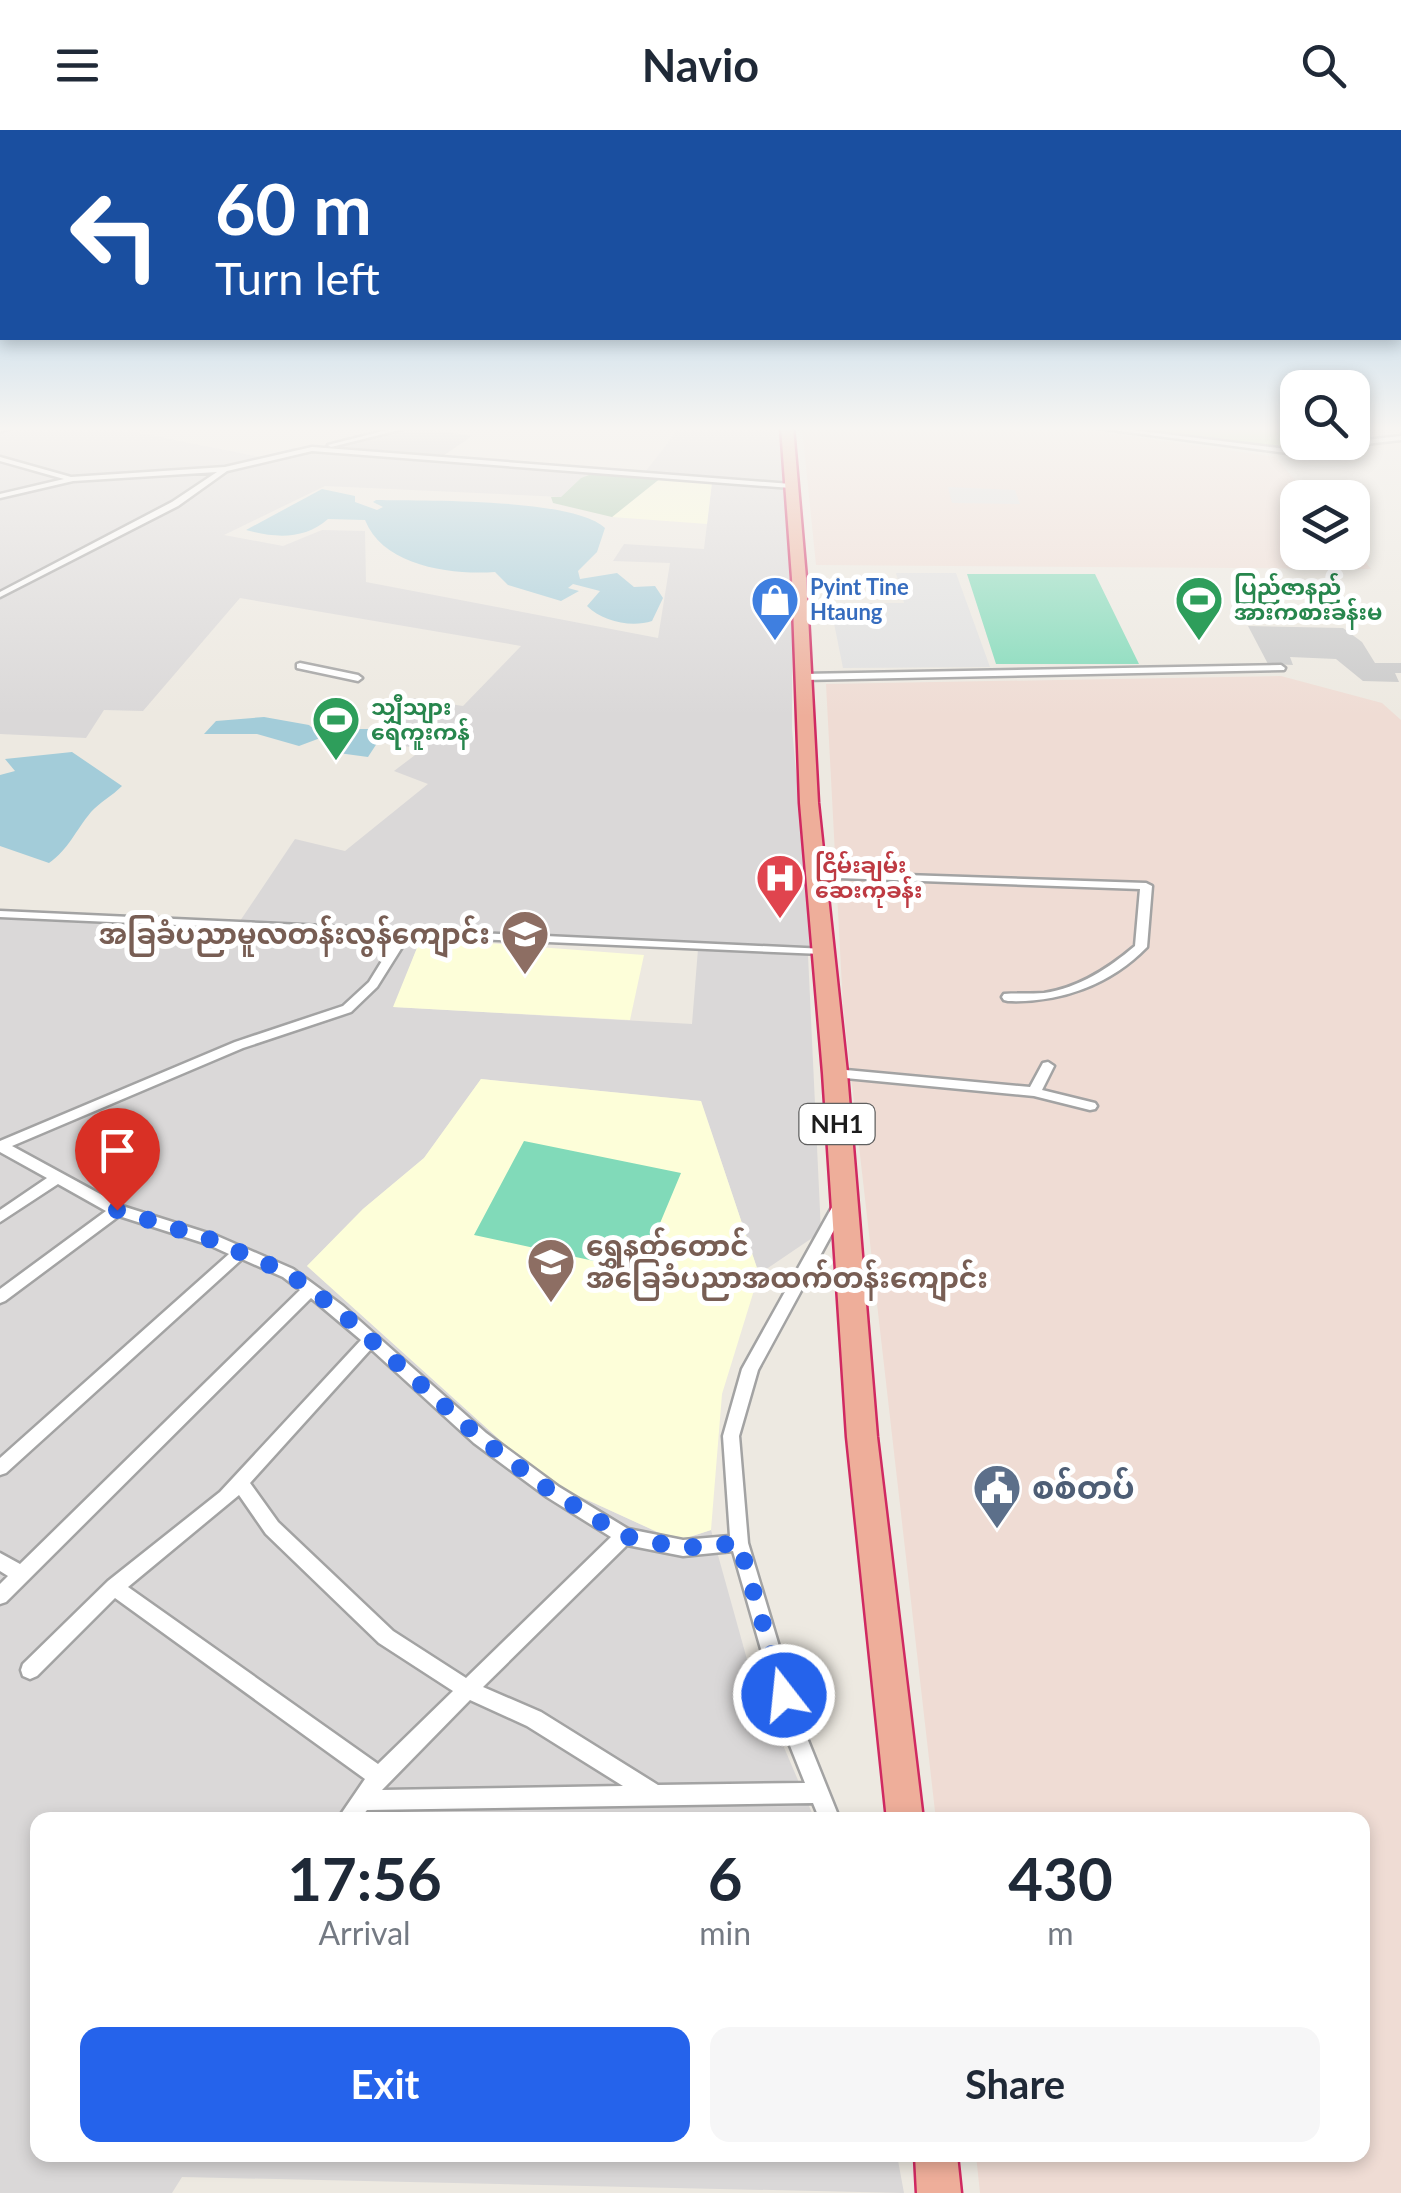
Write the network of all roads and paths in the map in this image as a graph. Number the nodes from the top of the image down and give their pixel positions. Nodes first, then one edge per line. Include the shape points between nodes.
1 (138, 523) edge
2 (793, 523) edge
3 (0, 595) edge
4 (300, 666) dead end
5 (1281, 668) dead end
6 (803, 677) junction
7 (358, 678) dead end
8 (815, 875) junction
9 (0, 914) edge
10 (405, 933) junction
11 (822, 951) junction
12 (1008, 998) dead end
13 (1048, 1066) dead end
14 (835, 1072) junction
15 (1034, 1092) junction
16 (1090, 1106) dead end
17 (0, 1146) edge
18 (56, 1179) junction
19 (843, 1201) junction
20 (117, 1210) junction
21 (0, 1218) edge
22 (241, 1252) junction
23 (309, 1290) junction
24 (0, 1298) edge
25 (368, 1340) junction
26 (0, 1468) edge
27 (239, 1482) junction
28 (624, 1536) junction
29 (739, 1543) junction
30 (0, 1560) edge
31 (21, 1575) junction
32 (114, 1587) junction
33 (0, 1596) edge
34 (30, 1670) dead end
35 (468, 1690) junction
36 (379, 1777) junction
37 (818, 1793) junction
38 (657, 1796) junction
39 (362, 1800) junction
40 (353, 1812) edge
41 (826, 1812) edge
42 (903, 1812) edge
43 (937, 2162) edge
44 (940, 2193) edge

1 - 3 street
2 - 6 highway, NH1
4 - 7 street
5 - 6 street
6 - 8 highway, NH1
8 - 11 highway, NH1
8 - 12 street via 1146,886 1141,948 1126,961 1058,998
9 - 10 street
10 - 11 street
10 - 17 street via 373,984 347,1010 240,1045
11 - 14 highway, NH1
13 - 15 street
14 - 15 street
14 - 19 highway, NH1
15 - 16 street
17 - 18 street
18 - 20 street
18 - 21 street
19 - 29 street via 750,1369 731,1436
19 - 42 highway, NH1
20 - 22 street
20 - 24 street
22 - 23 street
22 - 26 street
23 - 25 street
23 - 31 street
25 - 27 street
25 - 28 street via 480,1438
27 - 32 street
27 - 35 street via 272,1528 386,1638
28 - 29 street via 683,1548
28 - 35 street
29 - 37 street
30 - 31 street
31 - 33 street
32 - 34 street
32 - 36 street
35 - 36 street
35 - 38 street via 534,1719
36 - 39 street
37 - 38 street
37 - 41 street
38 - 39 street
39 - 40 street
43 - 44 highway

